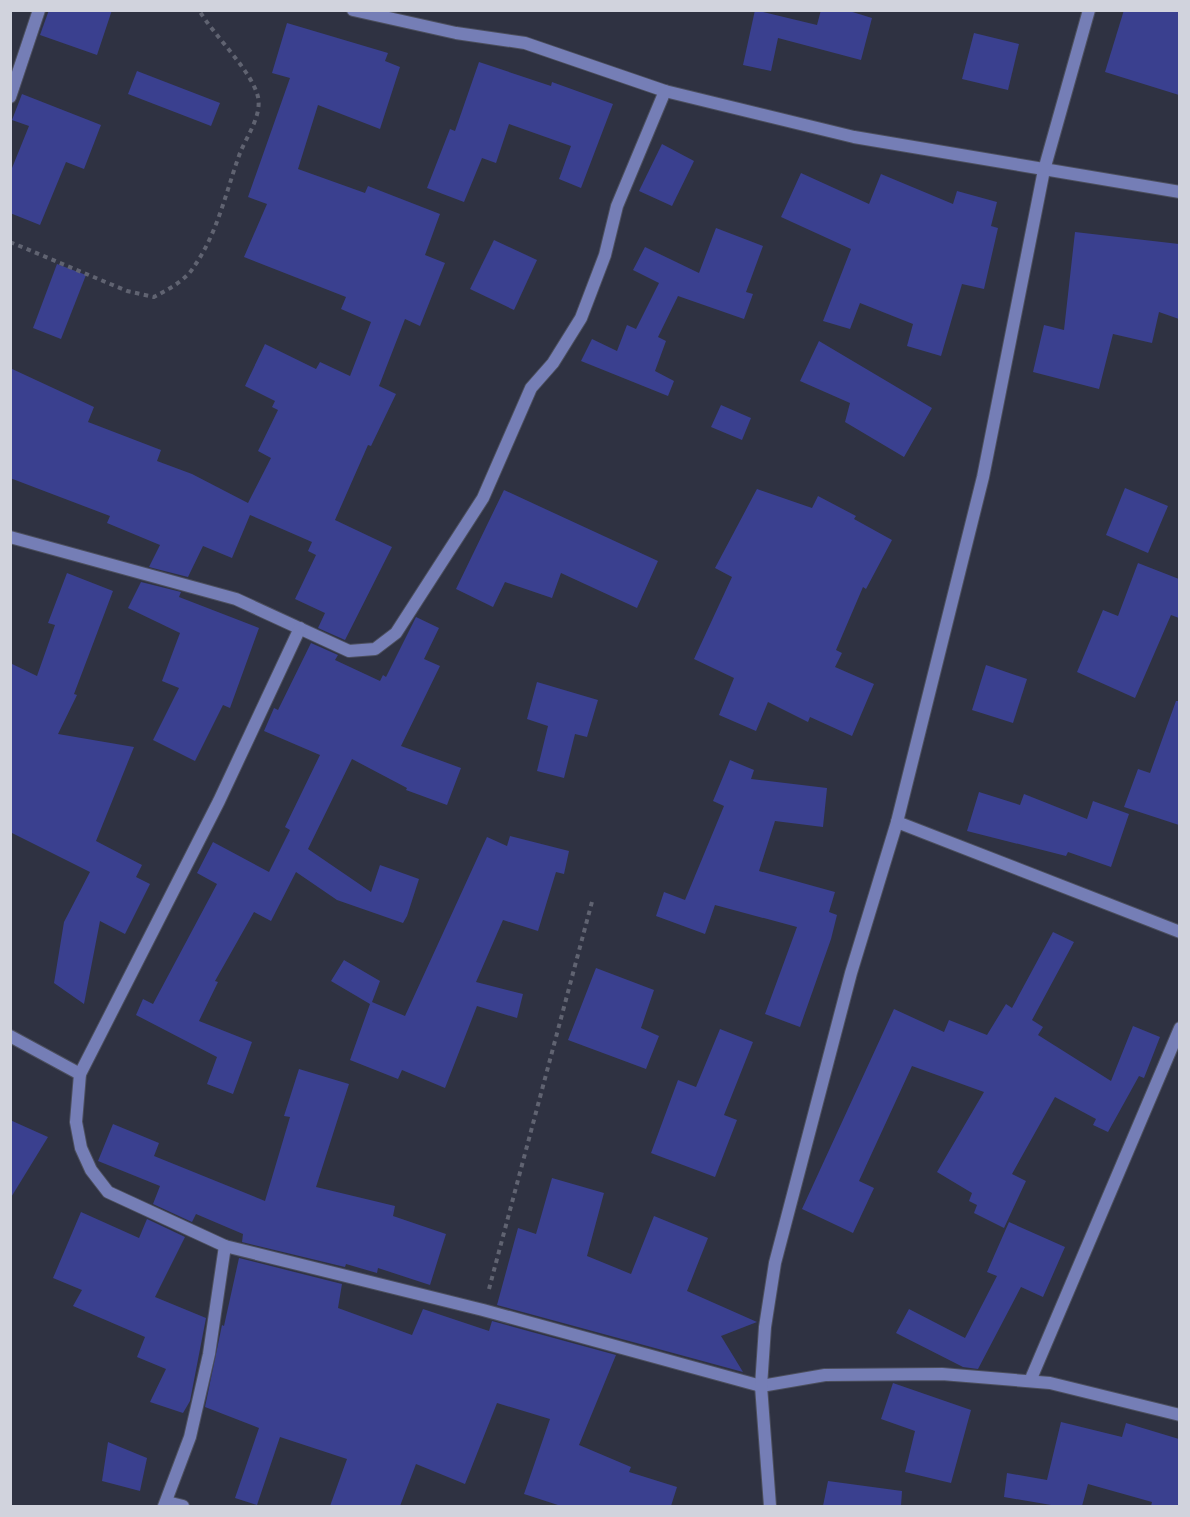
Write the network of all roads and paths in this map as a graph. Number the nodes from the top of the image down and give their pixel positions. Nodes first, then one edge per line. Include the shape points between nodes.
1 (39, 10) edge
2 (199, 10) edge
3 (353, 10) edge
4 (1089, 10) edge
5 (665, 91) junction
6 (10, 97) edge
7 (1044, 170) junction
8 (1179, 192) edge
9 (10, 243) edge
10 (10, 537) edge
11 (300, 628) junction
12 (897, 822) junction
13 (593, 898) dead end
14 (1179, 932) edge
15 (1179, 1028) edge
16 (10, 1036) edge
17 (80, 1074) junction
18 (225, 1246) junction
19 (483, 1310) junction
20 (1030, 1381) junction
21 (761, 1386) junction
22 (1179, 1415) edge
23 (166, 1504) edge
24 (183, 1506) edge
25 (770, 1506) edge

1 - 6 street
2 - 9 path via 210,30 254,84 259,100 226,201 190,271 176,285 154,297 128,291
3 - 5 street via 456,33 525,43
4 - 7 street
5 - 7 street via 854,136
5 - 11 street via 617,206 605,255 581,318 553,363 531,388 483,498 396,633 375,649 349,651
7 - 8 street
7 - 12 street via 983,477
10 - 11 street via 236,600
11 - 17 street via 219,801
12 - 14 street
12 - 21 street via 851,973 775,1263
13 - 19 path
15 - 20 street
16 - 17 street
17 - 18 street via 76,1122 81,1148 108,1192
18 - 19 street
18 - 23 street via 209,1354 190,1437
19 - 21 street
20 - 21 street via 942,1374 825,1375
20 - 22 street
21 - 25 street
23 - 24 street

